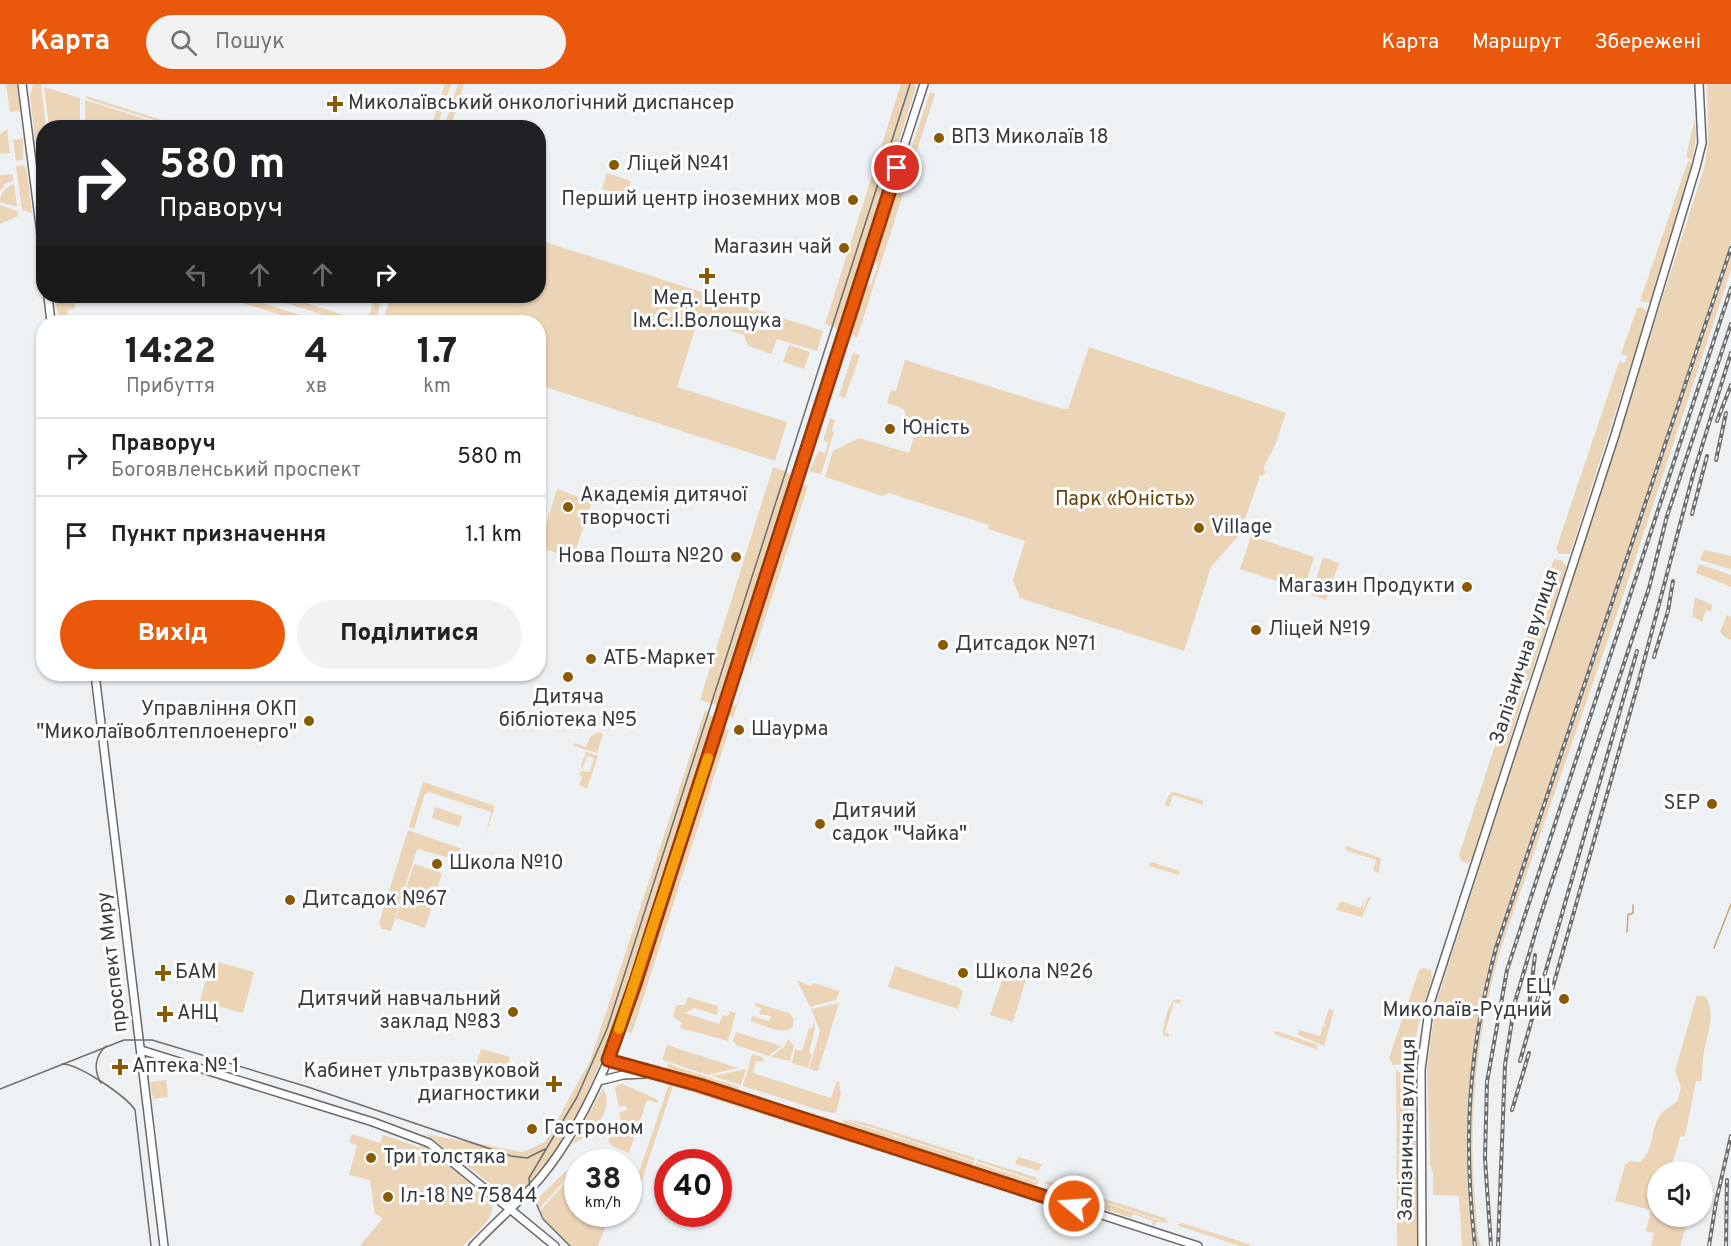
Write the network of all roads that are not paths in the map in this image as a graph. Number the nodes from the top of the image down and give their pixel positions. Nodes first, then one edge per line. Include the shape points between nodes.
1 (22, 84) edge
2 (924, 84) edge
3 (1699, 84) edge
4 (36, 194) edge
5 (96, 681) edge
6 (141, 1050) junction
7 (608, 1060) junction
8 (651, 1074) junction
9 (599, 1081) junction
10 (510, 1208) junction
11 (164, 1246) edge
12 (473, 1246) edge
13 (555, 1246) edge
14 (1198, 1246) edge
15 (1422, 1246) edge

1 - 4 street
2 - 7 street
3 - 15 street, Залізнична вулиця via 1702,143 1696,167 1615,435 1430,1003 1421,1069
5 - 6 street, проспект Миру
6 - 10 street via 429,1143
6 - 11 street, проспект Миру
7 - 8 street
7 - 9 street
8 - 9 street
8 - 14 street via 699,1085
9 - 10 street via 553,1161
10 - 12 street
10 - 13 street

